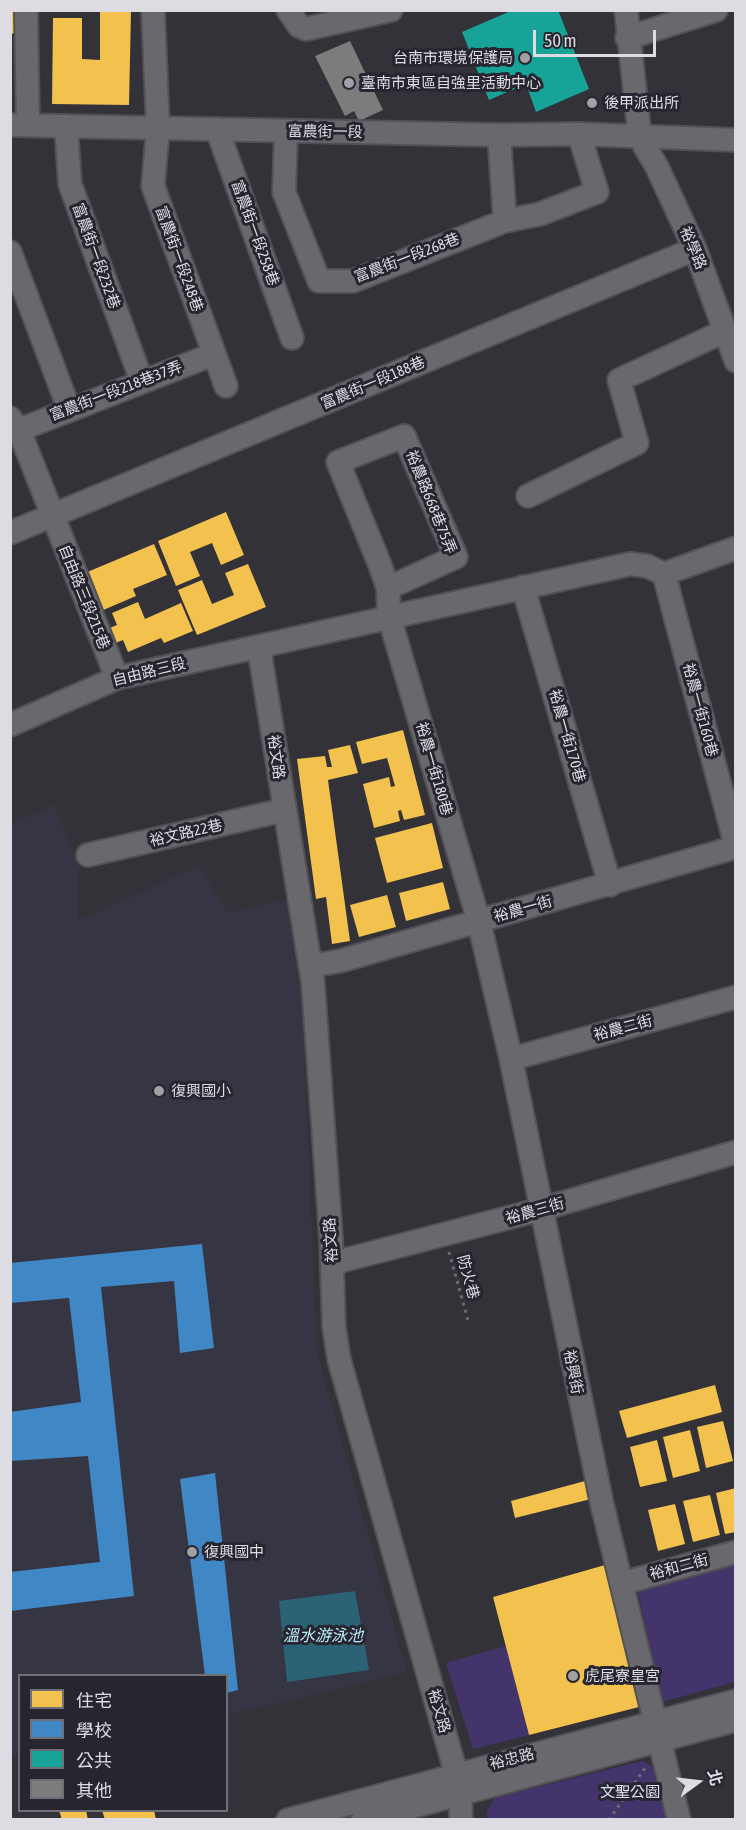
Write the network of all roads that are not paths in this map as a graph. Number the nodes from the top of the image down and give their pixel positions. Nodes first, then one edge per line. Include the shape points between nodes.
1 (26, 10) edge
2 (153, 10) edge
3 (288, 10) edge
4 (391, 10) edge
5 (626, 10) edge
6 (716, 10) edge
7 (627, 38) junction
8 (19, 125) edge
9 (66, 126) junction
10 (158, 128) junction
11 (217, 129) junction
12 (285, 131) junction
13 (579, 134) junction
14 (500, 135) junction
15 (640, 138) junction
16 (735, 140) edge
17 (505, 220) junction
18 (694, 249) junction
19 (10, 252) edge
20 (725, 331) junction
21 (292, 338) dead end
22 (214, 354) junction
23 (735, 361) edge
24 (142, 382) junction
25 (226, 386) dead end
26 (69, 409) junction
27 (15, 424) edge
28 (528, 496) dead end
29 (51, 517) junction
30 (10, 532) edge
31 (735, 548) edge
32 (664, 574) junction
33 (523, 587) junction
34 (388, 588) junction
35 (389, 616) junction
36 (259, 648) junction
37 (117, 678) junction
38 (10, 725) edge
39 (284, 810) junction
40 (735, 846) edge
41 (88, 855) dead end
42 (610, 885) junction
43 (479, 922) junction
44 (310, 966) junction
45 (735, 997) edge
46 (511, 1059) junction
47 (735, 1152) edge
48 (542, 1209) junction
49 (333, 1263) junction
50 (735, 1552) edge
51 (623, 1582) junction
52 (735, 1701) edge
53 (735, 1720) edge
54 (656, 1732) junction
55 (458, 1783) junction
56 (288, 1820) edge
57 (363, 1820) edge
58 (461, 1820) edge
59 (679, 1820) edge

1 - 8 street
2 - 10 street, 富農街一段248巷
3 - 4 street via 299,26 306,29
5 - 7 street
6 - 7 street
7 - 15 street
8 - 9 street, 富農街一段
9 - 10 street, 富農街一段
9 - 24 street, 富農街一段232巷 via 70,184
10 - 11 street, 富農街一段
10 - 22 street, 富農街一段248巷 via 153,186
11 - 12 street, 富農街一段
11 - 21 street, 富農街一段258巷
12 - 14 street, 富農街一段
12 - 17 street, 富農街一段268巷 via 284,192 318,281 353,280
13 - 14 street, 富農街一段
13 - 15 street, 富農街一段
13 - 17 street via 597,192 540,214
14 - 17 street
15 - 16 street, 富農街一段
15 - 18 street, 裕學路
18 - 20 street, 裕學路
18 - 29 street, 富農街一段188巷
19 - 26 street
20 - 23 street, 裕學路
20 - 28 street via 619,380 637,443
22 - 24 street, 富農街一段218巷37弄
22 - 25 street, 富農街一段248巷
24 - 26 street, 富農街一段218巷37弄
26 - 27 street, 富農街一段218巷37弄
27 - 29 street
29 - 30 street, 富農街一段188巷
29 - 37 street, 自由路三段215巷
31 - 32 street
32 - 33 street via 630,564
32 - 40 street, 裕農一街160巷
33 - 35 street
33 - 42 street, 裕農一街170巷
34 - 34 street, 裕農路668巷75弄 via 338,462 404,436 456,557
34 - 35 street, 裕農路668巷75弄
35 - 36 street
35 - 43 street, 裕農一街180巷
36 - 37 street, 自由路三段
36 - 39 street, 裕文路
37 - 38 street, 自由路三段
39 - 41 street, 裕文路22巷
39 - 44 street, 裕文路
40 - 42 street, 裕農一街
42 - 43 street, 裕農一街
43 - 44 street, 裕農一街
43 - 46 street, 裕興街
44 - 49 street, 裕文路
45 - 46 street, 裕農二街
46 - 48 street, 裕興街
47 - 48 street, 裕農三街
48 - 49 street, 裕農三街
48 - 51 street, 裕興街 via 580,1406
49 - 55 street, 裕文路 via 339,1359
50 - 51 street, 裕和二街
51 - 54 street, 裕興街
52 - 54 street, 裕忠路
53 - 54 street, 裕忠路
54 - 55 street, 裕忠路
54 - 59 street, 裕興街
55 - 56 street, 裕忠路
55 - 57 street, 裕忠路
55 - 58 street, 裕文路

